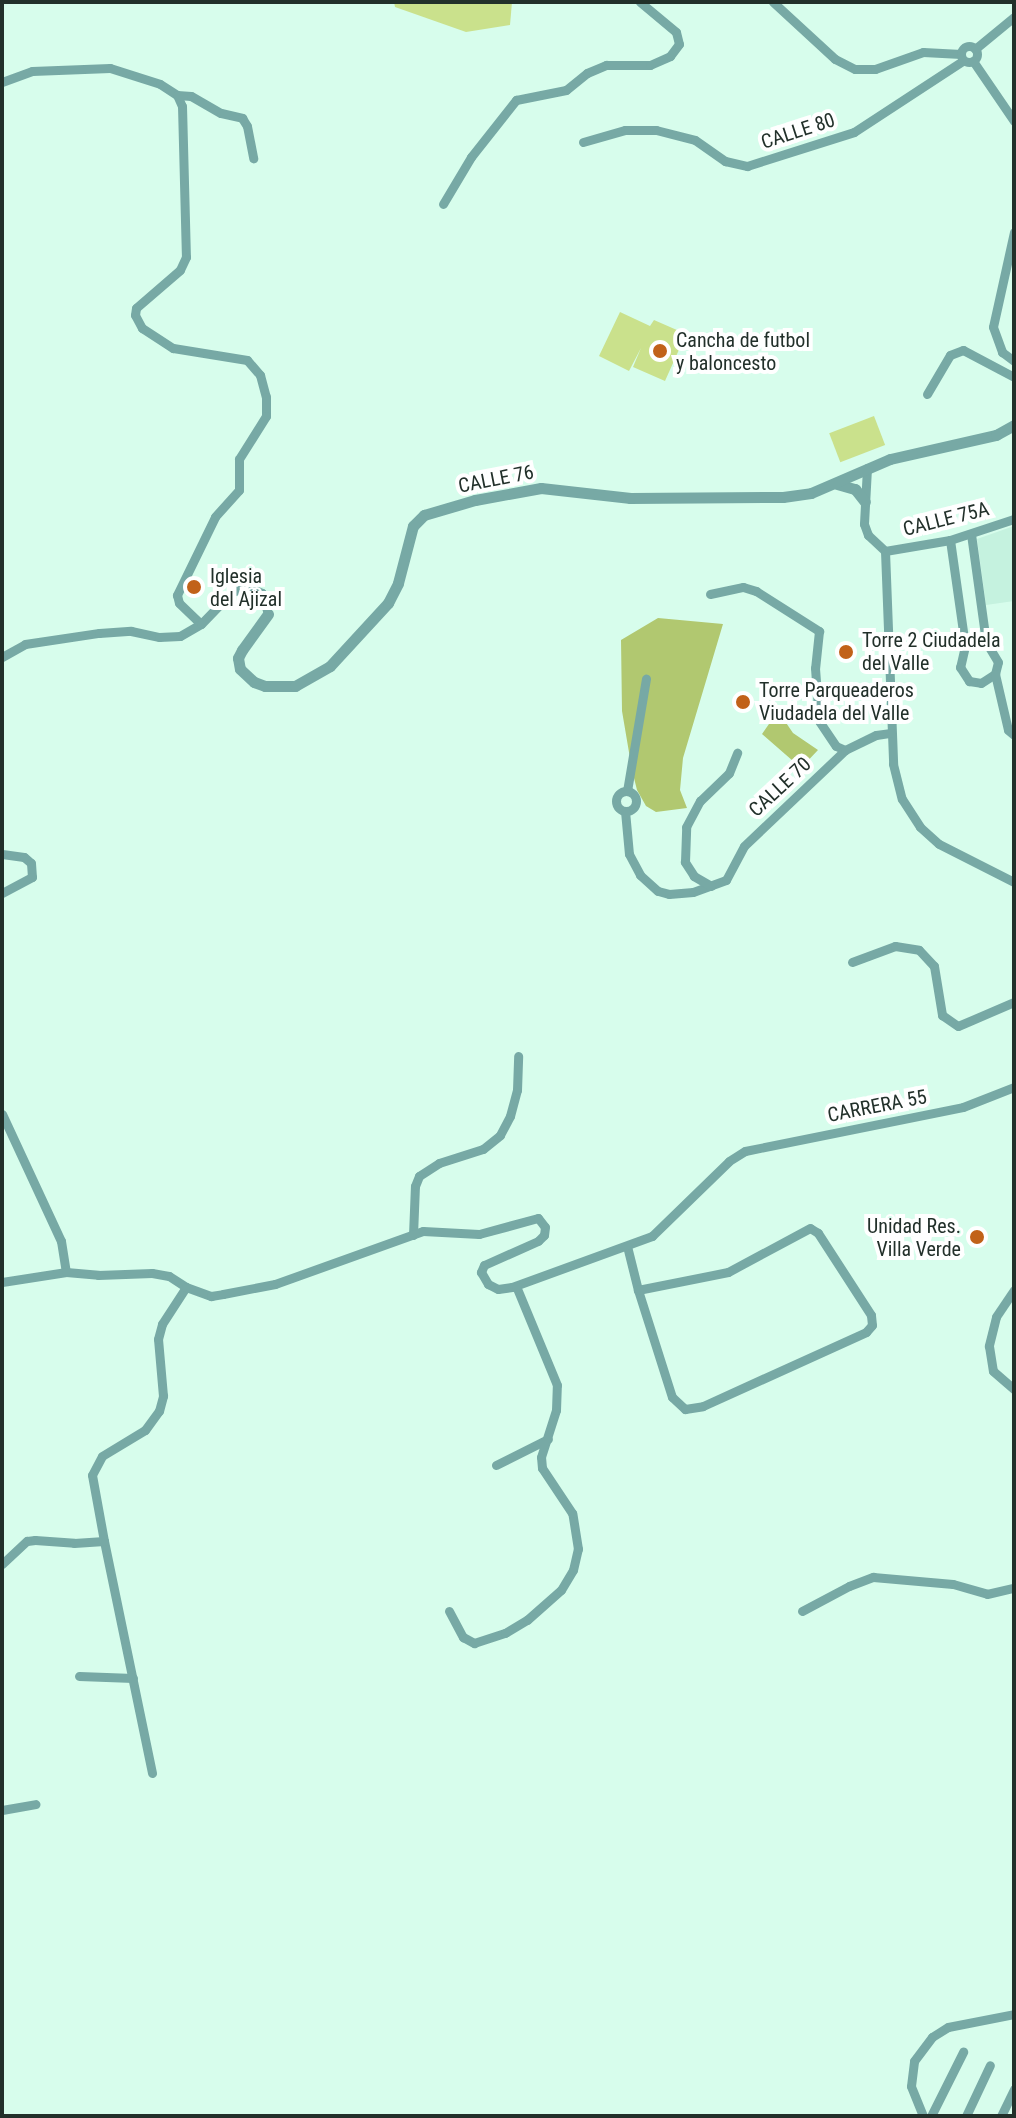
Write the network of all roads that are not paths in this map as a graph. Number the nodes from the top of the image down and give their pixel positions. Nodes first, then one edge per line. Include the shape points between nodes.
1 (640, 2) edge
2 (773, 2) edge
3 (1014, 17) edge
4 (966, 58) junction
5 (2, 82) edge
6 (177, 95) junction
7 (1014, 121) edge
8 (583, 142) dead end
9 (253, 158) dead end
10 (443, 204) dead end
11 (1014, 232) edge
12 (1014, 361) edge
13 (1014, 377) edge
14 (927, 394) dead end
15 (1014, 425) edge
16 (867, 468) junction
17 (836, 484) junction
18 (865, 507) junction
19 (1014, 519) edge
20 (971, 534) junction
21 (950, 540) junction
22 (885, 551) junction
23 (710, 594) dead end
24 (268, 614) joint
25 (201, 624) junction
26 (2, 657) edge
27 (995, 674) junction
28 (646, 679) dead end
29 (891, 733) junction
30 (1014, 735) edge
31 (845, 750) junction
32 (737, 753) dead end
33 (2, 854) edge
34 (1014, 882) edge
35 (711, 886) junction
36 (2, 893) edge
37 (852, 962) dead end
38 (1014, 1002) edge
39 (518, 1056) dead end
40 (1014, 1087) edge
41 (2, 1114) edge
42 (413, 1235) junction
43 (627, 1246) junction
44 (66, 1272) junction
45 (2, 1282) edge
46 (516, 1286) junction
47 (186, 1287) junction
48 (638, 1290) junction
49 (1014, 1290) edge
50 (1014, 1389) edge
51 (548, 1439) junction
52 (496, 1465) dead end
53 (104, 1541) junction
54 (2, 1564) edge
55 (1014, 1588) edge
56 (449, 1611) dead end
57 (802, 1611) dead end
58 (79, 1676) dead end
59 (133, 1678) junction
60 (152, 1773) dead end
61 (35, 1804) dead end
62 (2, 1810) edge
63 (1014, 2014) edge
64 (963, 2052) dead end
65 (990, 2065) dead end
66 (1014, 2089) edge
67 (923, 2116) edge
68 (931, 2116) edge
69 (966, 2116) edge
70 (1001, 2116) edge

1 - 10 street via 676,32 679,44 670,56 650,65 606,65 566,90 516,100 471,157
2 - 4 street via 835,59 855,69 875,69 923,52
3 - 4 street via 975,49 965,48
4 - 7 street
4 - 8 street, CALLE 80 via 854,132 747,166 725,161 695,140 656,130 625,130
5 - 6 street via 32,71 110,68
6 - 9 street via 242,118
6 - 25 street via 185,117 186,257 180,270 136,308 135,315 142,328 173,348 247,360 260,375 266,397 266,416 239,459 239,490 215,517 177,595
11 - 12 street via 993,327 1002,352
13 - 14 street via 963,350 950,355
15 - 16 street, CALLE 76 via 996,435
16 - 17 street, CALLE 76
16 - 18 street
17 - 18 street via 855,489
17 - 24 street, CALLE 76 via 783,497 630,498 541,488 424,515 413,526 388,603 330,666 295,686 265,686 240,669 242,650
18 - 22 street via 868,535
19 - 20 street, CALLE 75A
20 - 21 street, CALLE 75A
20 - 27 street via 986,642 998,662
21 - 22 street, CALLE 75A
21 - 27 street via 965,646 961,672 974,683
22 - 29 street
23 - 31 street via 743,587 756,591 819,631 819,721 836,746
24 - 25 street, CALLE 76 via 259,591 248,587 232,592
25 - 26 street via 180,636 131,631 65,637 15,647
27 - 30 street via 1008,730
28 - 35 street via 627,791 636,801 625,811 629,854 649,884 669,894
29 - 31 street, CALLE 70
29 - 34 street via 898,790 920,827 950,851
31 - 35 street, CALLE 70 via 744,846 726,880
32 - 35 street via 729,773 700,801 686,827 685,862 694,876
33 - 36 street via 24,857 31,863 32,877
37 - 38 street via 895,946 919,950 934,966 942,1015 958,1026
39 - 42 street via 517,1090 500,1135 483,1149 439,1163 419,1176
40 - 43 street, CARRERA 55 via 950,1110 745,1151 652,1236
41 - 44 street via 61,1241
42 - 46 street via 436,1229 479,1234 538,1218 544,1235 528,1248 487,1261 481,1272 498,1289
42 - 47 street via 275,1284 211,1296
43 - 46 street
43 - 48 street
44 - 45 street
44 - 47 street via 152,1273
46 - 51 street via 557,1385
47 - 53 street via 158,1339 163,1396 159,1411 145,1430 102,1456 92,1475
48 - 48 street via 728,1272 810,1228 871,1315 872,1325 703,1406 685,1409 672,1397
49 - 50 street via 996,1317 989,1346 993,1371
51 - 52 street
51 - 56 street via 542,1468 572,1513 578,1549 573,1570 549,1603 484,1642 463,1637
53 - 54 street via 27,1541
53 - 59 street
55 - 57 street via 987,1594 953,1584 873,1577
58 - 59 street
59 - 60 street
61 - 62 street
63 - 67 street via 948,2027 932,2037 914,2061 911,2086
64 - 68 street
65 - 69 street
66 - 70 street

